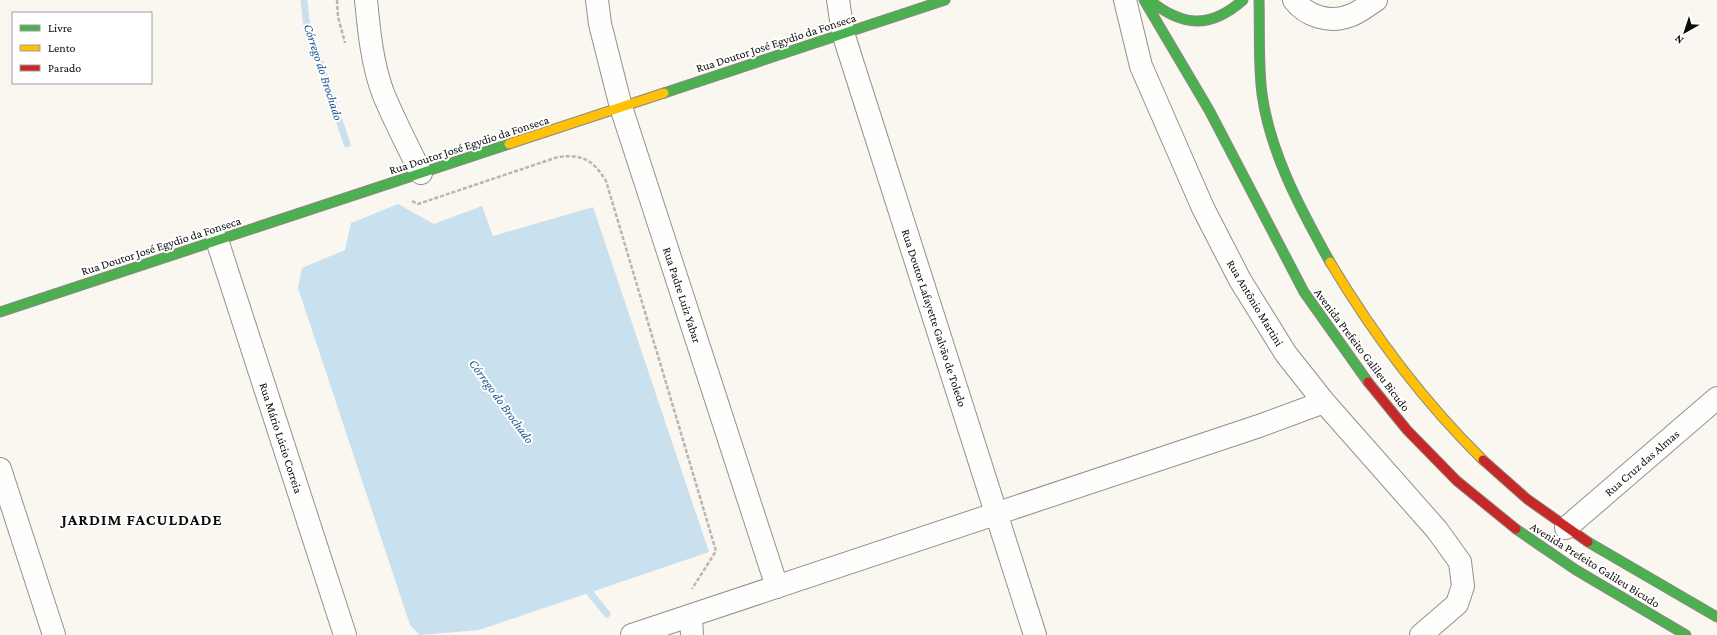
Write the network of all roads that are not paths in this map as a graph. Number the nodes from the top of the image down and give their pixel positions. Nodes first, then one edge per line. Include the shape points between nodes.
1 (366, 0) edge
2 (597, 0) edge
3 (838, 0) edge
4 (945, 0) edge
5 (1125, 0) edge
6 (1144, 0) edge
7 (1149, 0) edge
8 (1243, 0) edge
9 (1259, 0) edge
10 (1294, 0) edge
11 (1376, 0) edge
12 (843, 33) junction
13 (621, 107) junction
14 (421, 173) junction
15 (217, 240) junction
16 (0, 312) edge
17 (1717, 398) edge
18 (1324, 402) junction
19 (0, 469) edge
20 (996, 513) junction
21 (1566, 528) junction
22 (777, 587) junction
23 (1717, 617) edge
24 (692, 626) edge
25 (54, 635) edge
26 (346, 635) edge
27 (632, 635) edge
28 (1035, 635) edge
29 (1421, 635) edge
30 (1686, 635) edge

1 - 14 street via 369,33 383,93
2 - 13 street, Rua Padre Luiz Yabar via 600,24
3 - 12 street, Rua Doutor Lafayette Galvão de Toledo
4 - 12 main road, Rua Doutor José Egydio da Fonseca
5 - 18 street, Rua Antônio Martini via 1141,66 1203,208 1240,280 1286,354
6 - 30 main road, Avenida Prefeito Galileu Bicudo via 1209,110 1304,292 1358,370 1407,430 1457,481 1521,533 1576,570
7 - 8 main road via 1172,15 1189,20 1212,20 1228,13
9 - 21 main road, Avenida Prefeito Galileu Bicudo via 1262,93 1272,135 1288,179 1340,281 1372,330 1408,377 1458,435 1528,500
10 - 11 street via 1298,6 1315,17 1335,20 1351,16
12 - 13 main road, Rua Doutor José Egydio da Fonseca
12 - 20 street, Rua Doutor Lafayette Galvão de Toledo
13 - 14 main road, Rua Doutor José Egydio da Fonseca
13 - 22 street, Rua Padre Luiz Yabar
14 - 15 main road, Rua Doutor José Egydio da Fonseca
15 - 16 main road, Rua Doutor José Egydio da Fonseca
15 - 26 street, Rua Mário Lúcio Correia
17 - 21 street, Rua Cruz das Almas
18 - 20 street
18 - 29 street, Rua Antônio Martini via 1438,530 1460,562 1463,586 1458,604
19 - 25 street
20 - 22 street
20 - 28 street, Rua Doutor Lafayette Galvão de Toledo
21 - 23 main road, Avenida Prefeito Galileu Bicudo
22 - 24 street
24 - 27 street

